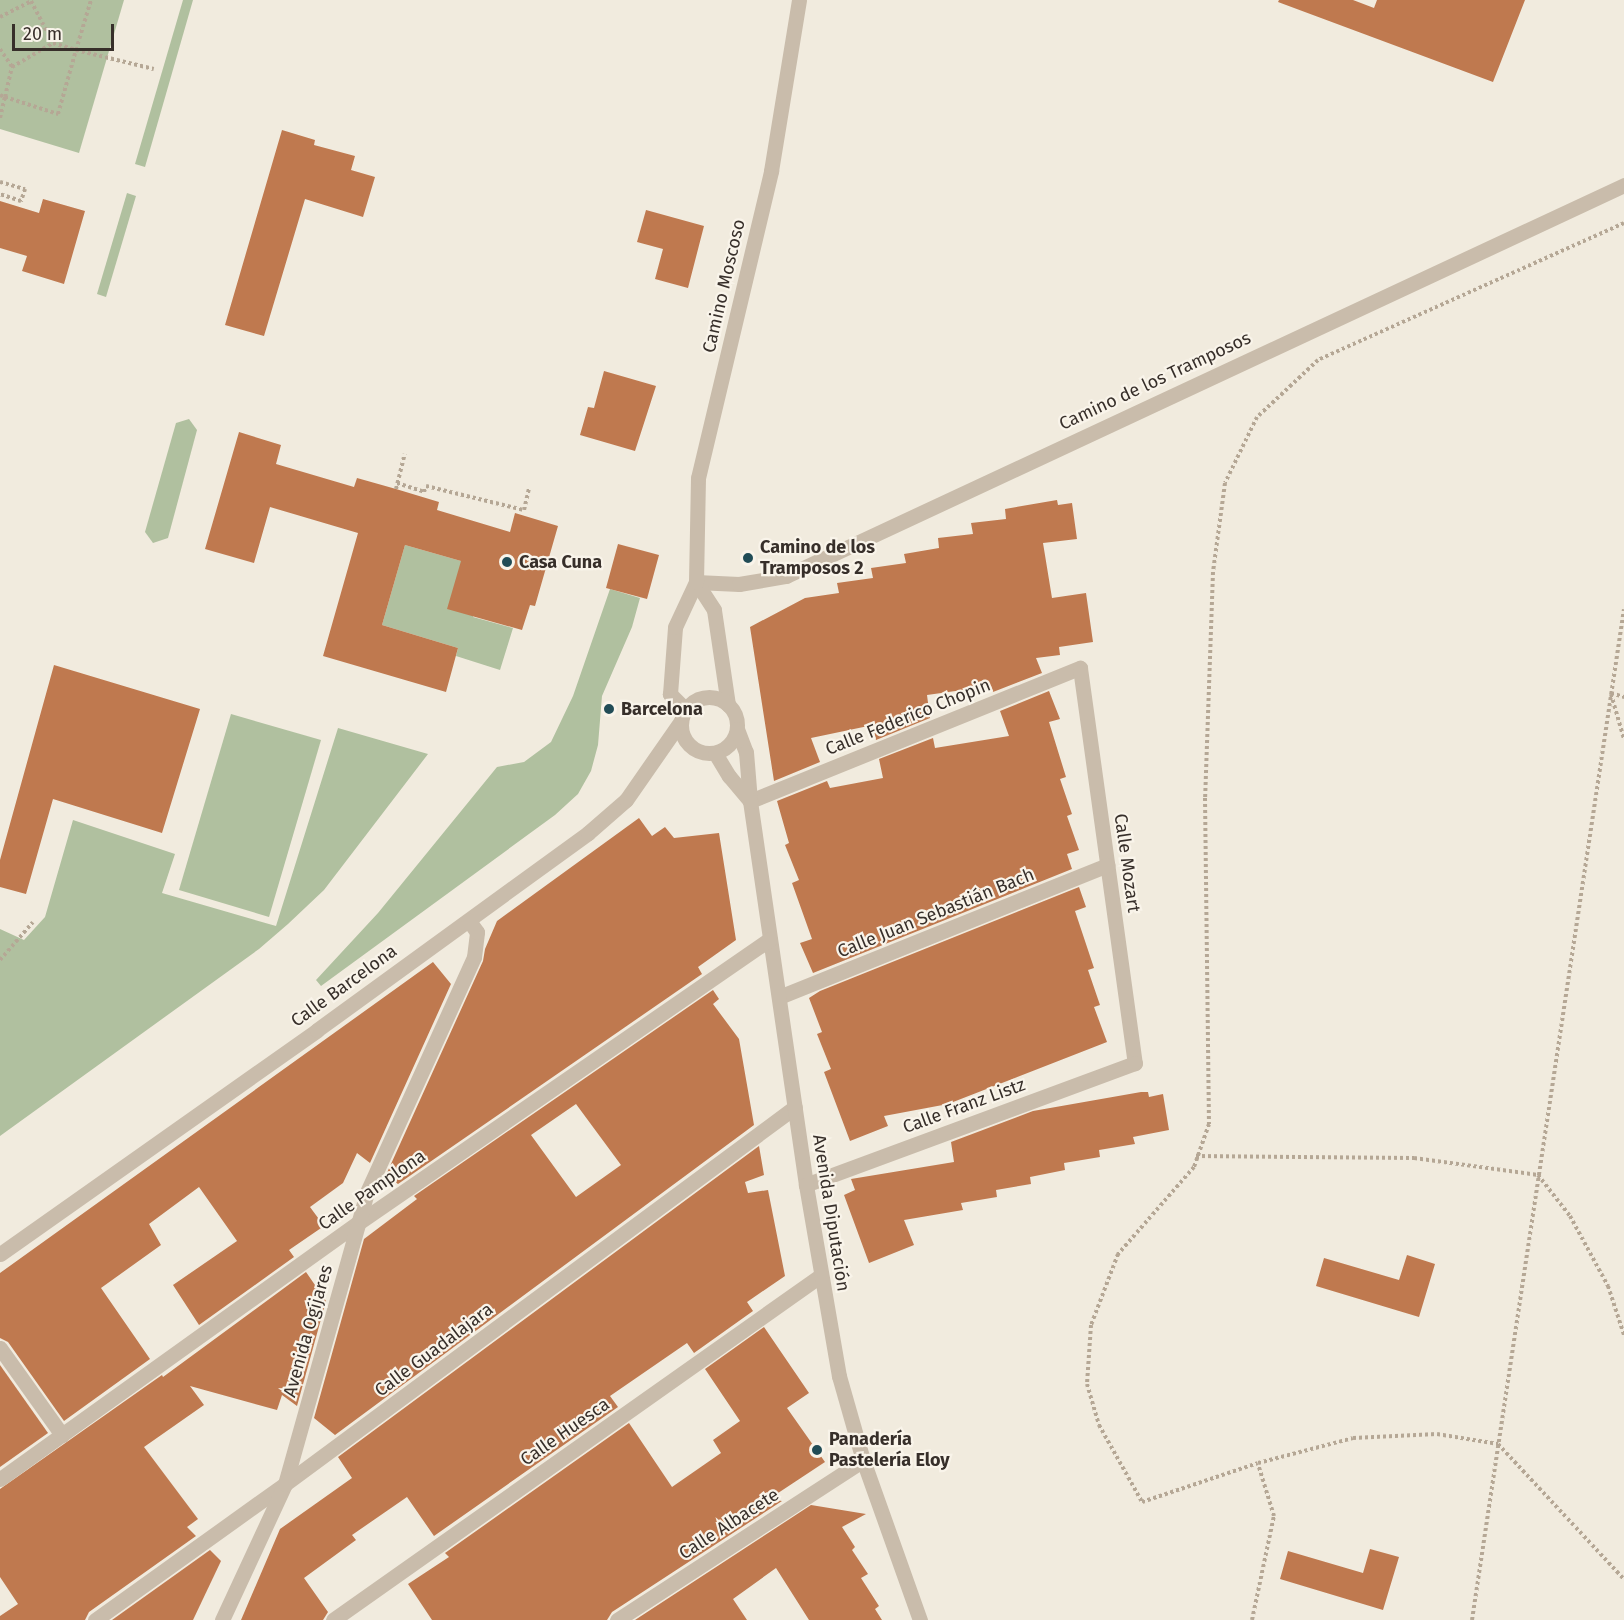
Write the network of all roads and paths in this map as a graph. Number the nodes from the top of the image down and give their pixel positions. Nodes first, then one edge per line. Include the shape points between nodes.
1 (31, 0) edge
2 (91, 0) edge
3 (799, 0) edge
4 (0, 17) edge
5 (53, 43) junction
6 (0, 49) edge
7 (76, 50) junction
8 (12, 68) junction
9 (154, 69) dead end
10 (0, 95) edge
11 (6, 97) junction
12 (0, 118) edge
13 (0, 182) edge
14 (1624, 185) edge
15 (0, 194) edge
16 (1624, 223) edge
17 (405, 454) dead end
18 (398, 483) junction
19 (396, 489) dead end
20 (529, 489) dead end
21 (696, 582) junction
22 (1624, 609) edge
23 (1080, 668) joint
24 (1610, 693) junction
25 (1624, 697) edge
26 (728, 705) junction
27 (683, 715) junction
28 (737, 729) junction
29 (1624, 739) edge
30 (715, 753) junction
31 (750, 801) junction
32 (1108, 865) junction
33 (469, 921) junction
34 (33, 922) dead end
35 (770, 939) junction
36 (0, 960) edge
37 (779, 998) junction
38 (1135, 1063) joint
39 (795, 1107) junction
40 (1196, 1156) junction
41 (1538, 1175) junction
42 (806, 1185) junction
43 (358, 1223) junction
44 (0, 1254) edge
45 (820, 1276) junction
46 (1624, 1335) edge
47 (0, 1348) edge
48 (62, 1436) junction
49 (1498, 1444) junction
50 (863, 1460) junction
51 (1258, 1463) junction
52 (0, 1479) edge
53 (285, 1484) junction
54 (1624, 1579) edge
55 (94, 1620) edge
56 (222, 1620) edge
57 (333, 1620) edge
58 (617, 1620) edge
59 (920, 1620) edge
60 (1252, 1620) edge
61 (1472, 1620) edge

1 - 4 path
1 - 5 path
2 - 7 path
3 - 21 street, Camino Moscoso via 771,171 698,478
5 - 7 path
5 - 8 path
6 - 8 path
7 - 9 path
7 - 11 path via 58,114
8 - 11 path
10 - 11 path
11 - 12 path
13 - 15 path via 25,189 21,201
14 - 21 street, Camino de los Tramposos via 786,576 739,584
16 - 40 path via 1318,360 1257,417 1226,483 1213,572 1205,798 1209,1124
17 - 18 path
18 - 19 path
18 - 20 path via 424,492 426,486 524,510
21 - 26 street via 714,610
21 - 27 street, Camino Moscoso via 675,627 670,694
22 - 24 path
23 - 31 street, Calle Federico Chopin
23 - 32 street, Calle Mozart
24 - 25 path
24 - 29 path
24 - 41 path
26 - 27 street via 720,699 703,698
26 - 28 street via 736,717
27 - 30 street via 684,737 689,744 701,752
27 - 33 street, Calle Barcelona via 626,800
28 - 30 street via 731,743
28 - 31 street, Avenida Diputación via 746,752
30 - 31 street
31 - 35 street, Avenida Diputación
32 - 37 street, Calle Juan Sebastián Bach
32 - 38 street, Calle Mozart
33 - 43 street, Avenida Ogíjares via 477,932 474,957 367,1192
33 - 44 street, Calle Barcelona
34 - 36 path
35 - 37 street, Avenida Diputación
35 - 43 street, Calle Pamplona
37 - 39 street, Avenida Diputación
38 - 42 street, Calle Franz Listz
39 - 42 street, Avenida Diputación
39 - 53 street, Calle Guadalajara
40 - 41 path via 1414,1158
40 - 51 path via 1194,1167 1118,1254 1090,1325 1087,1384 1099,1425 1142,1502
41 - 46 path via 1570,1216 1608,1286
41 - 49 path
42 - 45 street, Avenida Diputación
43 - 48 street, Calle Pamplona
43 - 53 street, Avenida Ogíjares
45 - 50 street, Avenida Diputación via 839,1376
45 - 57 street, Calle Huesca
47 - 48 street
48 - 52 street, Calle Pamplona
49 - 51 path via 1437,1434 1353,1438
49 - 54 path
49 - 61 path
50 - 58 street, Calle Albacete
50 - 59 street, Avenida Diputación
51 - 60 path via 1274,1516
53 - 55 street, Calle Guadalajara
53 - 56 street, Avenida Ogíjares

